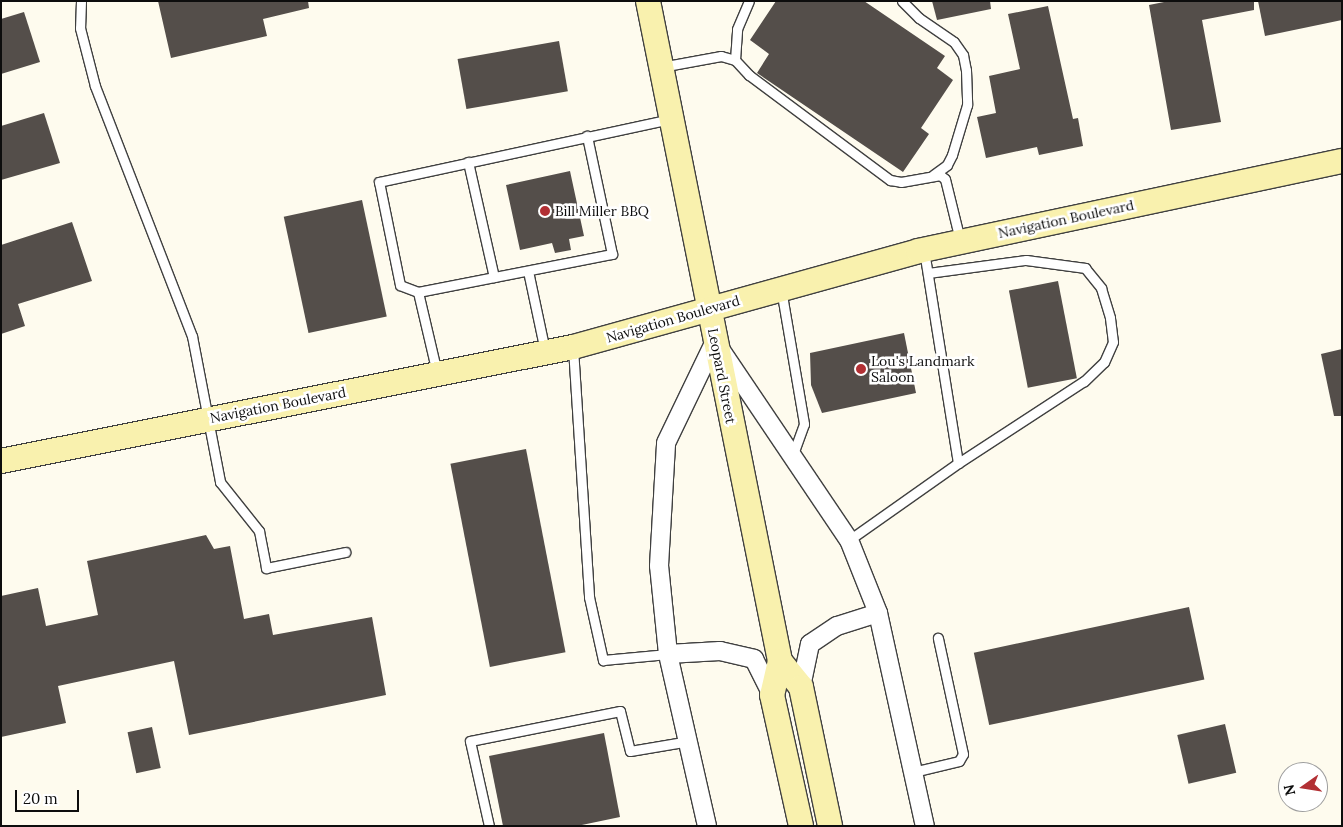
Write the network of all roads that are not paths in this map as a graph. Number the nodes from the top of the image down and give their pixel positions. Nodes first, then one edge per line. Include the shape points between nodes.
1 (81, 1) edge
2 (648, 1) edge
3 (750, 1) edge
4 (902, 1) edge
5 (735, 60) junction
6 (661, 67) junction
7 (672, 119) junction
8 (588, 136) junction
9 (1342, 161) edge
10 (468, 162) junction
11 (933, 174) junction
12 (960, 242) junction
13 (924, 250) junction
14 (528, 271) junction
15 (928, 273) junction
16 (494, 277) junction
17 (781, 288) junction
18 (418, 292) junction
19 (709, 308) junction
20 (715, 341) junction
21 (573, 348) junction
22 (546, 353) junction
23 (437, 375) junction
24 (206, 419) junction
25 (793, 455) junction
26 (1, 461) edge
27 (958, 463) junction
28 (849, 540) junction
29 (345, 552) dead end
30 (878, 613) junction
31 (938, 638) dead end
32 (668, 654) junction
33 (780, 661) junction
34 (801, 687) junction
35 (772, 695) junction
36 (688, 741) junction
37 (913, 772) junction
38 (489, 826) edge
39 (707, 826) edge
40 (801, 826) edge
41 (830, 826) edge
42 (925, 826) edge

1 - 24 lane via 80,28 95,86 192,336
2 - 6 main road, Leopard Street
3 - 5 lane via 737,29
4 - 11 lane via 919,18 954,42 963,55 966,70 966,105 952,155 947,165
5 - 6 lane via 720,56
5 - 11 lane via 749,75 890,180 901,182
6 - 7 main road, Leopard Street
7 - 8 lane
7 - 19 main road, Leopard Street
8 - 10 lane
8 - 14 lane via 612,254
9 - 12 main road, Navigation Boulevard
10 - 16 lane
10 - 18 lane via 379,182 400,285
11 - 12 lane via 945,179
12 - 13 main road, Navigation Boulevard
13 - 15 lane
13 - 17 main road, Navigation Boulevard
14 - 16 lane
14 - 22 lane
15 - 27 lane
15 - 27 lane via 1026,260 1085,268 1101,288 1110,318 1113,342 1104,362 1084,382
16 - 18 lane
17 - 19 main road, Navigation Boulevard
17 - 25 lane via 804,424
18 - 23 lane
19 - 20 main road, Leopard Street
19 - 21 main road, Navigation Boulevard
20 - 25 street
20 - 32 street via 666,443 659,566
20 - 33 main road, Leopard Street
21 - 22 main road, Navigation Boulevard
21 - 32 lane via 589,596 603,660
22 - 23 main road, Navigation Boulevard
23 - 24 main road, Navigation Boulevard
24 - 26 main road, Navigation Boulevard
24 - 29 lane via 220,482 259,530 266,568
25 - 28 street
27 - 28 lane
28 - 30 street
30 - 34 street via 837,626 810,644
30 - 37 street
31 - 37 lane via 964,754 959,762
32 - 35 street via 720,651 754,659
32 - 36 street
33 - 34 main road, Leopard Street
33 - 35 main road, Leopard Street
34 - 41 main road, Leopard Street
35 - 40 main road, Leopard Street
36 - 38 lane via 630,751 620,711 470,741
36 - 39 street
37 - 42 street

